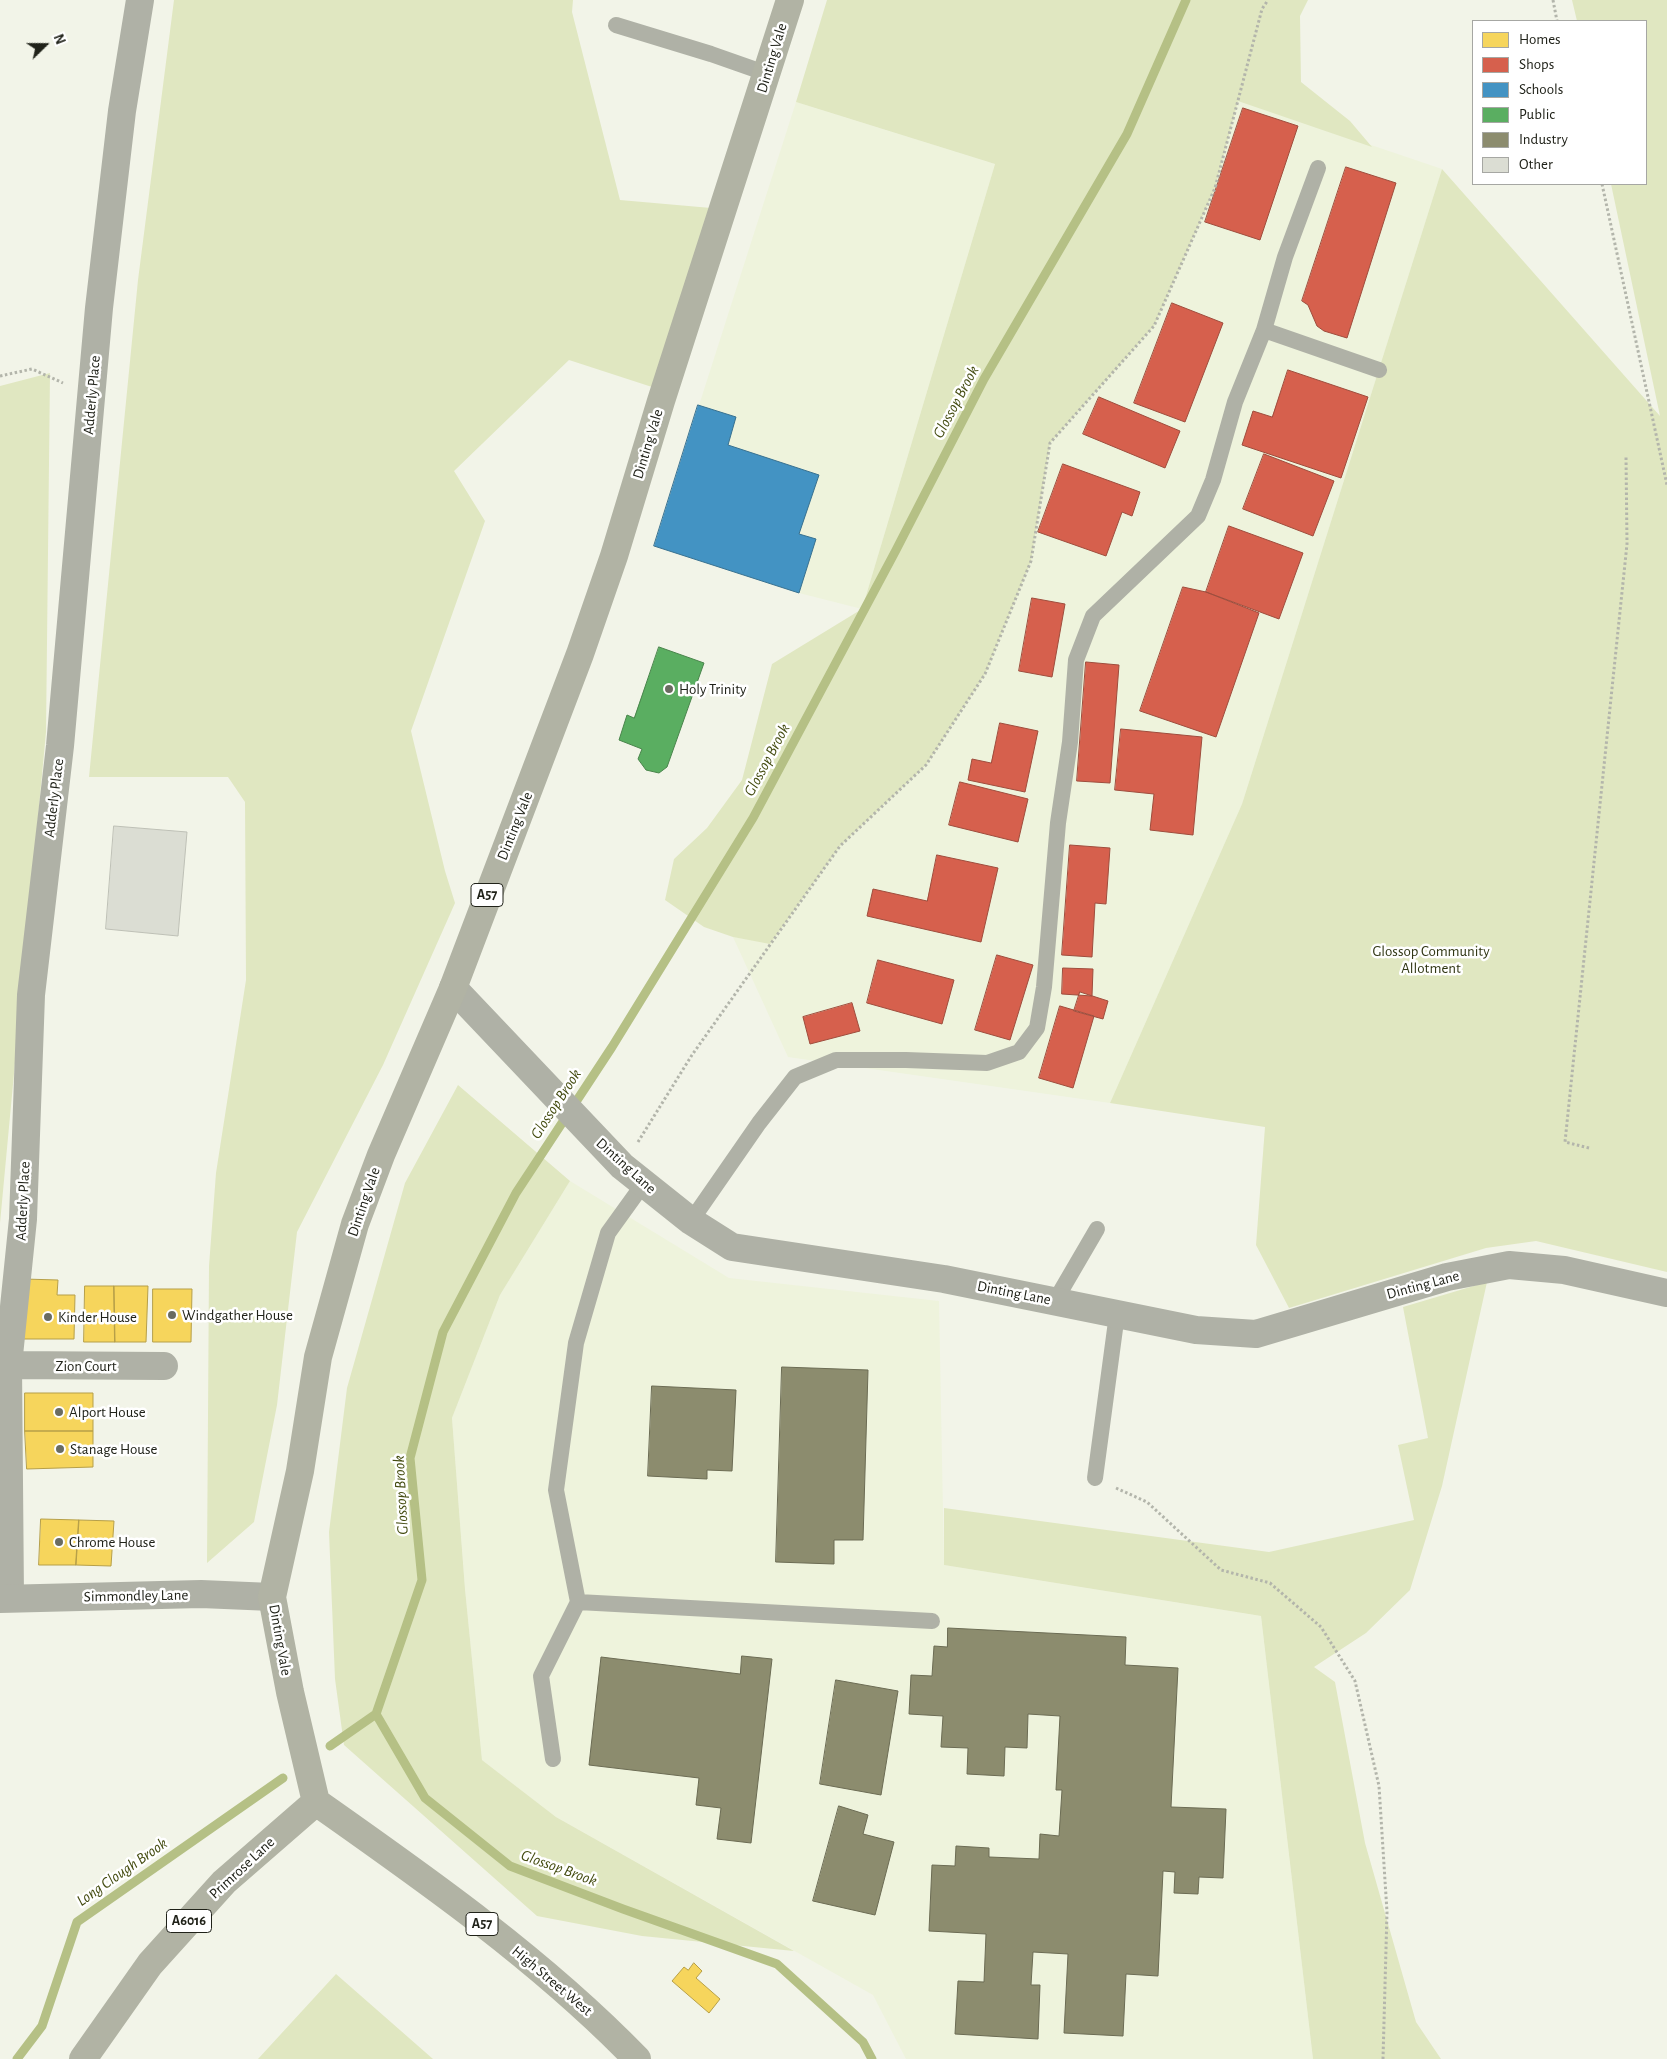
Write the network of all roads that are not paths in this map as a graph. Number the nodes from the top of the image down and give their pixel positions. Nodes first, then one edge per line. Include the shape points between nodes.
1 (140, 0) edge
2 (790, 0) edge
3 (616, 25) dead end
4 (768, 74) junction
5 (1318, 168) dead end
6 (1264, 330) junction
7 (1379, 370) dead end
8 (452, 988) junction
9 (644, 1183) junction
10 (691, 1221) junction
11 (1097, 1229) dead end
12 (1667, 1293) edge
13 (1055, 1301) junction
14 (1117, 1314) junction
15 (8, 1365) junction
16 (164, 1366) dead end
17 (1095, 1478) road end
18 (272, 1597) junction
19 (5, 1598) edge
20 (578, 1602) junction
21 (932, 1621) dead end
22 (552, 1759) dead end
23 (316, 1802) junction
24 (83, 2059) edge
25 (637, 2059) edge

1 - 15 street, Adderly Place via 121,121 91,396 60,746 31,995 24,1219
2 - 4 main road, Dinting Vale / A57
3 - 4 lane
4 - 8 main road, Dinting Vale / A57 via 599,601
5 - 6 lane via 1285,257
6 - 7 lane
6 - 10 lane via 1235,402 1213,480 1198,516 1093,616 1076,660 1070,742 1058,823 1044,987 1037,1028 1019,1052 987,1063 836,1060 795,1077 758,1123
8 - 9 street, Dinting Lane via 613,1156
8 - 18 main road, Dinting Vale / A57 via 355,1224 318,1357 300,1471
9 - 10 street, Dinting Lane
9 - 20 lane via 608,1233 576,1343 556,1490
10 - 13 street, Dinting Lane via 732,1247 944,1279
11 - 13 lane
12 - 14 street, Dinting Lane via 1564,1270 1509,1265 1447,1277 1256,1334 1196,1330
13 - 14 street, Dinting Lane
14 - 17 lane
15 - 16 street, Zion Court
15 - 19 street, Adderly Place
18 - 19 street, Simmondley Lane via 202,1594
18 - 23 main road, Dinting Vale / A57
20 - 21 lane
20 - 22 lane via 541,1676
23 - 24 main road, Primrose Lane / A6016 via 212,1895 150,1964
23 - 25 main road, High Street West / A57 via 532,1964 606,2027

